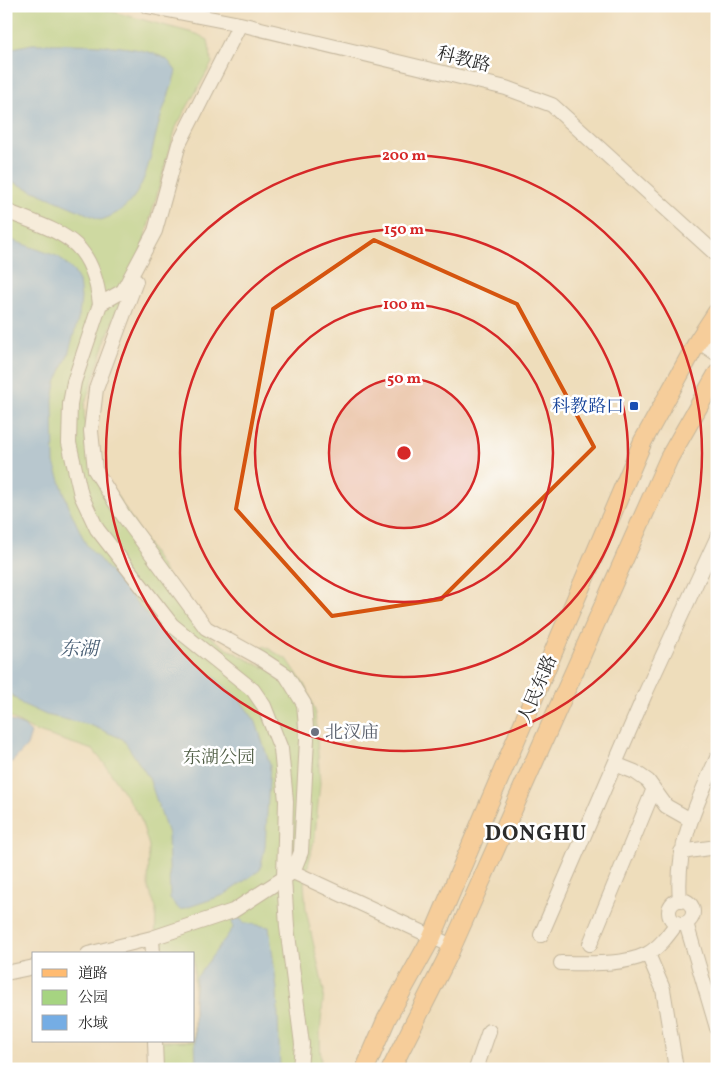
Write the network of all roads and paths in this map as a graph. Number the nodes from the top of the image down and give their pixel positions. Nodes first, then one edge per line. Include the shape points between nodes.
1 (148, 6) edge
2 (240, 24) junction
3 (6, 211) edge
4 (155, 231) junction
5 (717, 255) edge
6 (100, 304) junction
7 (717, 312) edge
8 (698, 340) junction
9 (717, 354) edge
10 (717, 374) edge
11 (717, 538) edge
12 (717, 758) edge
13 (616, 764) junction
14 (653, 790) junction
15 (689, 819) junction
16 (717, 847) edge
17 (681, 852) junction
18 (288, 875) junction
19 (681, 923) junction
20 (541, 935) dead end
21 (432, 937) junction
22 (152, 938) junction
23 (590, 944) dead end
24 (452, 946) junction
25 (96, 952) edge
26 (153, 952) edge
27 (648, 954) junction
28 (561, 963) dead end
29 (32, 967) edge
30 (6, 973) edge
31 (717, 1028) edge
32 (489, 1031) dead end
33 (156, 1042) edge
34 (156, 1069) edge
35 (300, 1069) edge
36 (365, 1069) edge
37 (391, 1069) edge
38 (476, 1069) edge
39 (676, 1069) edge

1 - 2 street, 科教路
2 - 4 street via 180,144
2 - 5 street, 科教路 via 506,88 552,105
3 - 6 street via 51,228 72,241 91,264
4 - 6 street via 123,291
4 - 18 street via 96,389 91,431 95,470 123,515 206,628 286,675 304,704 307,738 301,852
6 - 18 street via 70,404 69,443 81,495 97,529 172,625 253,690 264,706 281,750
7 - 8 main road, 人民东路
8 - 9 street
8 - 21 main road, 人民东路 via 643,441
10 - 24 main road, 人民东路 via 669,458
11 - 13 street
12 - 15 street
13 - 14 street via 648,781
13 - 20 street
14 - 15 street via 666,806
14 - 23 street
15 - 17 street
16 - 17 street
17 - 19 street via 680,900 689,903 693,911 690,920
18 - 21 street
18 - 22 street via 233,911
18 - 35 street via 291,964 302,1044
19 - 27 street
19 - 31 street
21 - 24 street
21 - 36 main road, 人民东路 via 387,1018
22 - 25 street
22 - 26 street
24 - 37 main road, 人民东路
27 - 28 street via 627,960
27 - 39 street via 663,989
29 - 30 street
32 - 38 street
33 - 34 street

